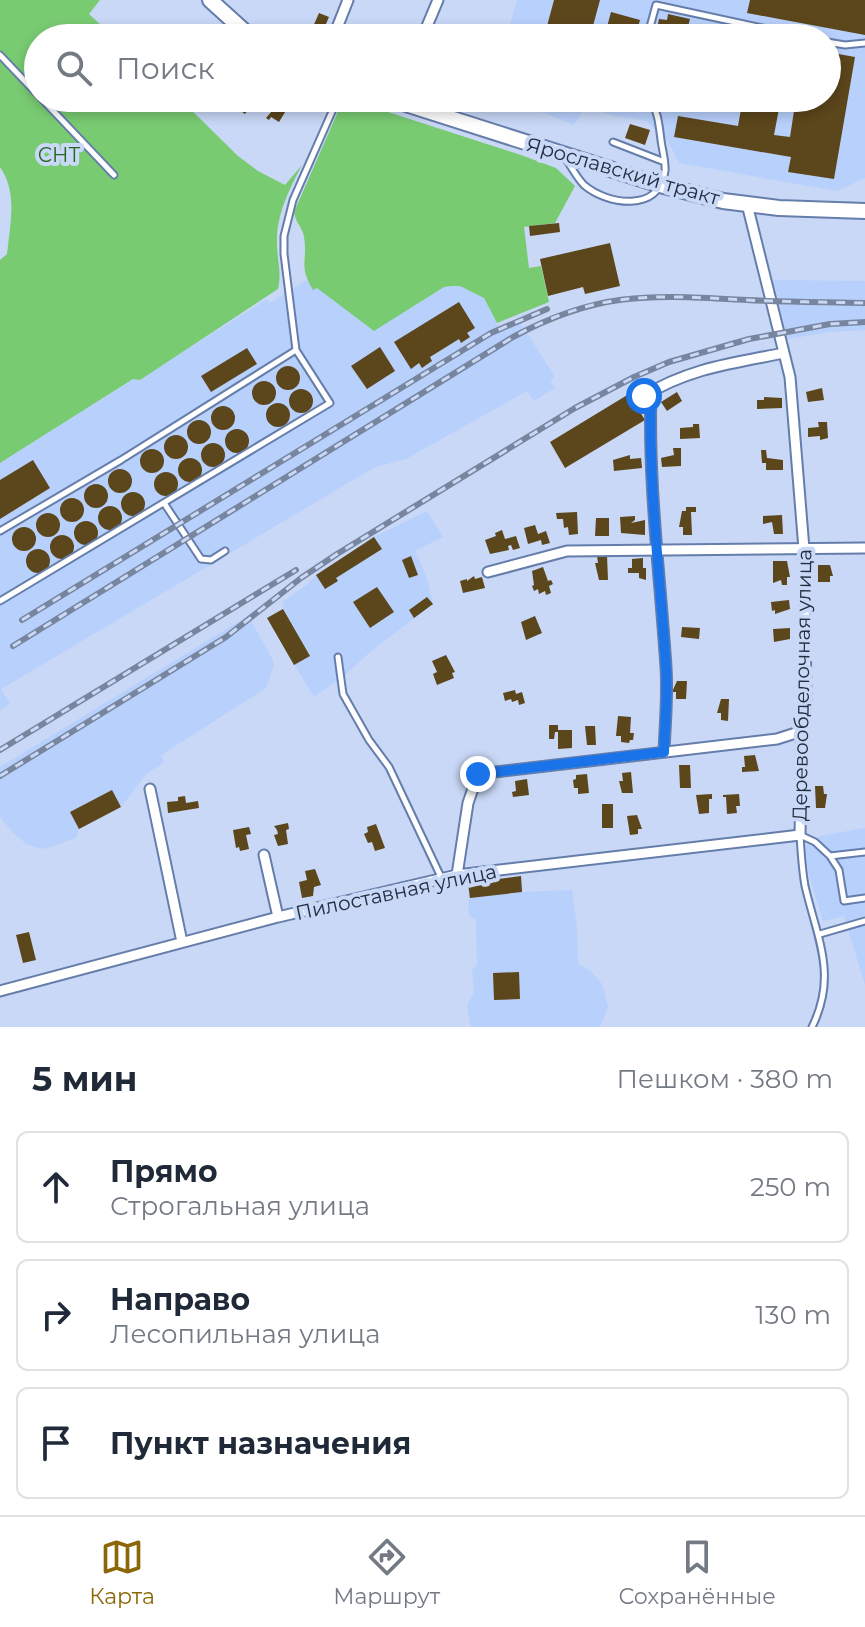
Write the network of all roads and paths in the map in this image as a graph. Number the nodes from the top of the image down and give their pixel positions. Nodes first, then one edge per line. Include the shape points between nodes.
1 (210, 0) edge
2 (348, 0) edge
3 (438, 0) edge
4 (237, 24) edge
5 (339, 24) edge
6 (428, 24) edge
7 (651, 24) edge
8 (744, 24) edge
9 (865, 43) edge
10 (841, 44) edge
11 (0, 55) edge
12 (24, 80) edge
13 (54, 112) edge
14 (332, 112) edge
15 (433, 112) edge
16 (657, 112) edge
17 (613, 142) dead end
18 (564, 155) junction
19 (663, 161) junction
20 (114, 175) dead end
21 (660, 185) junction
22 (747, 204) junction
23 (865, 211) edge
24 (296, 350) junction
25 (784, 353) junction
26 (164, 503) junction
27 (0, 531) edge
28 (865, 548) edge
29 (804, 549) junction
30 (657, 550) junction
31 (225, 551) dead end
32 (488, 572) dead end
33 (0, 601) edge
34 (338, 657) dead end
35 (802, 731) junction
36 (664, 752) junction
37 (150, 789) dead end
38 (800, 835) junction
39 (865, 852) edge
40 (264, 855) dead end
41 (830, 856) junction
42 (457, 875) junction
43 (442, 878) junction
44 (865, 898) edge
45 (278, 917) junction
46 (865, 921) edge
47 (820, 934) junction
48 (182, 942) junction
49 (0, 991) edge
50 (812, 1027) edge

1 - 4 street
2 - 5 street
3 - 6 street
7 - 8 lane via 656,5
9 - 10 lane
11 - 12 lane
13 - 20 lane
14 - 24 lane via 285,223
15 - 18 street, Ярославский тракт
16 - 19 lane
17 - 19 lane
18 - 21 street, Ярославский тракт
18 - 21 lane via 584,184 623,203 646,198
19 - 21 lane
21 - 22 street, Ярославский тракт
22 - 23 street, Ярославский тракт
22 - 25 street, Деревообделочная улица
24 - 26 lane via 330,403
24 - 27 lane
25 - 29 street, Деревообделочная улица
25 - 30 street via 692,372 648,394
26 - 31 lane via 201,559 211,560
26 - 33 lane
28 - 29 street
29 - 30 street
29 - 35 street, Деревообделочная улица
30 - 32 street via 567,551
30 - 36 street via 666,668
34 - 43 lane via 343,694 389,767
35 - 36 street via 777,739
35 - 38 street, Деревообделочная улица
36 - 42 street via 478,774
37 - 48 street
38 - 41 lane
38 - 42 street, Пилоставная улица
38 - 47 lane via 805,885
39 - 41 lane
40 - 45 street
41 - 44 lane via 839,870 844,901
42 - 43 street, Пилоставная улица
43 - 45 street, Пилоставная улица
45 - 48 street, Пилоставная улица
46 - 47 lane
47 - 50 lane via 826,984
48 - 49 street, Пилоставная улица

